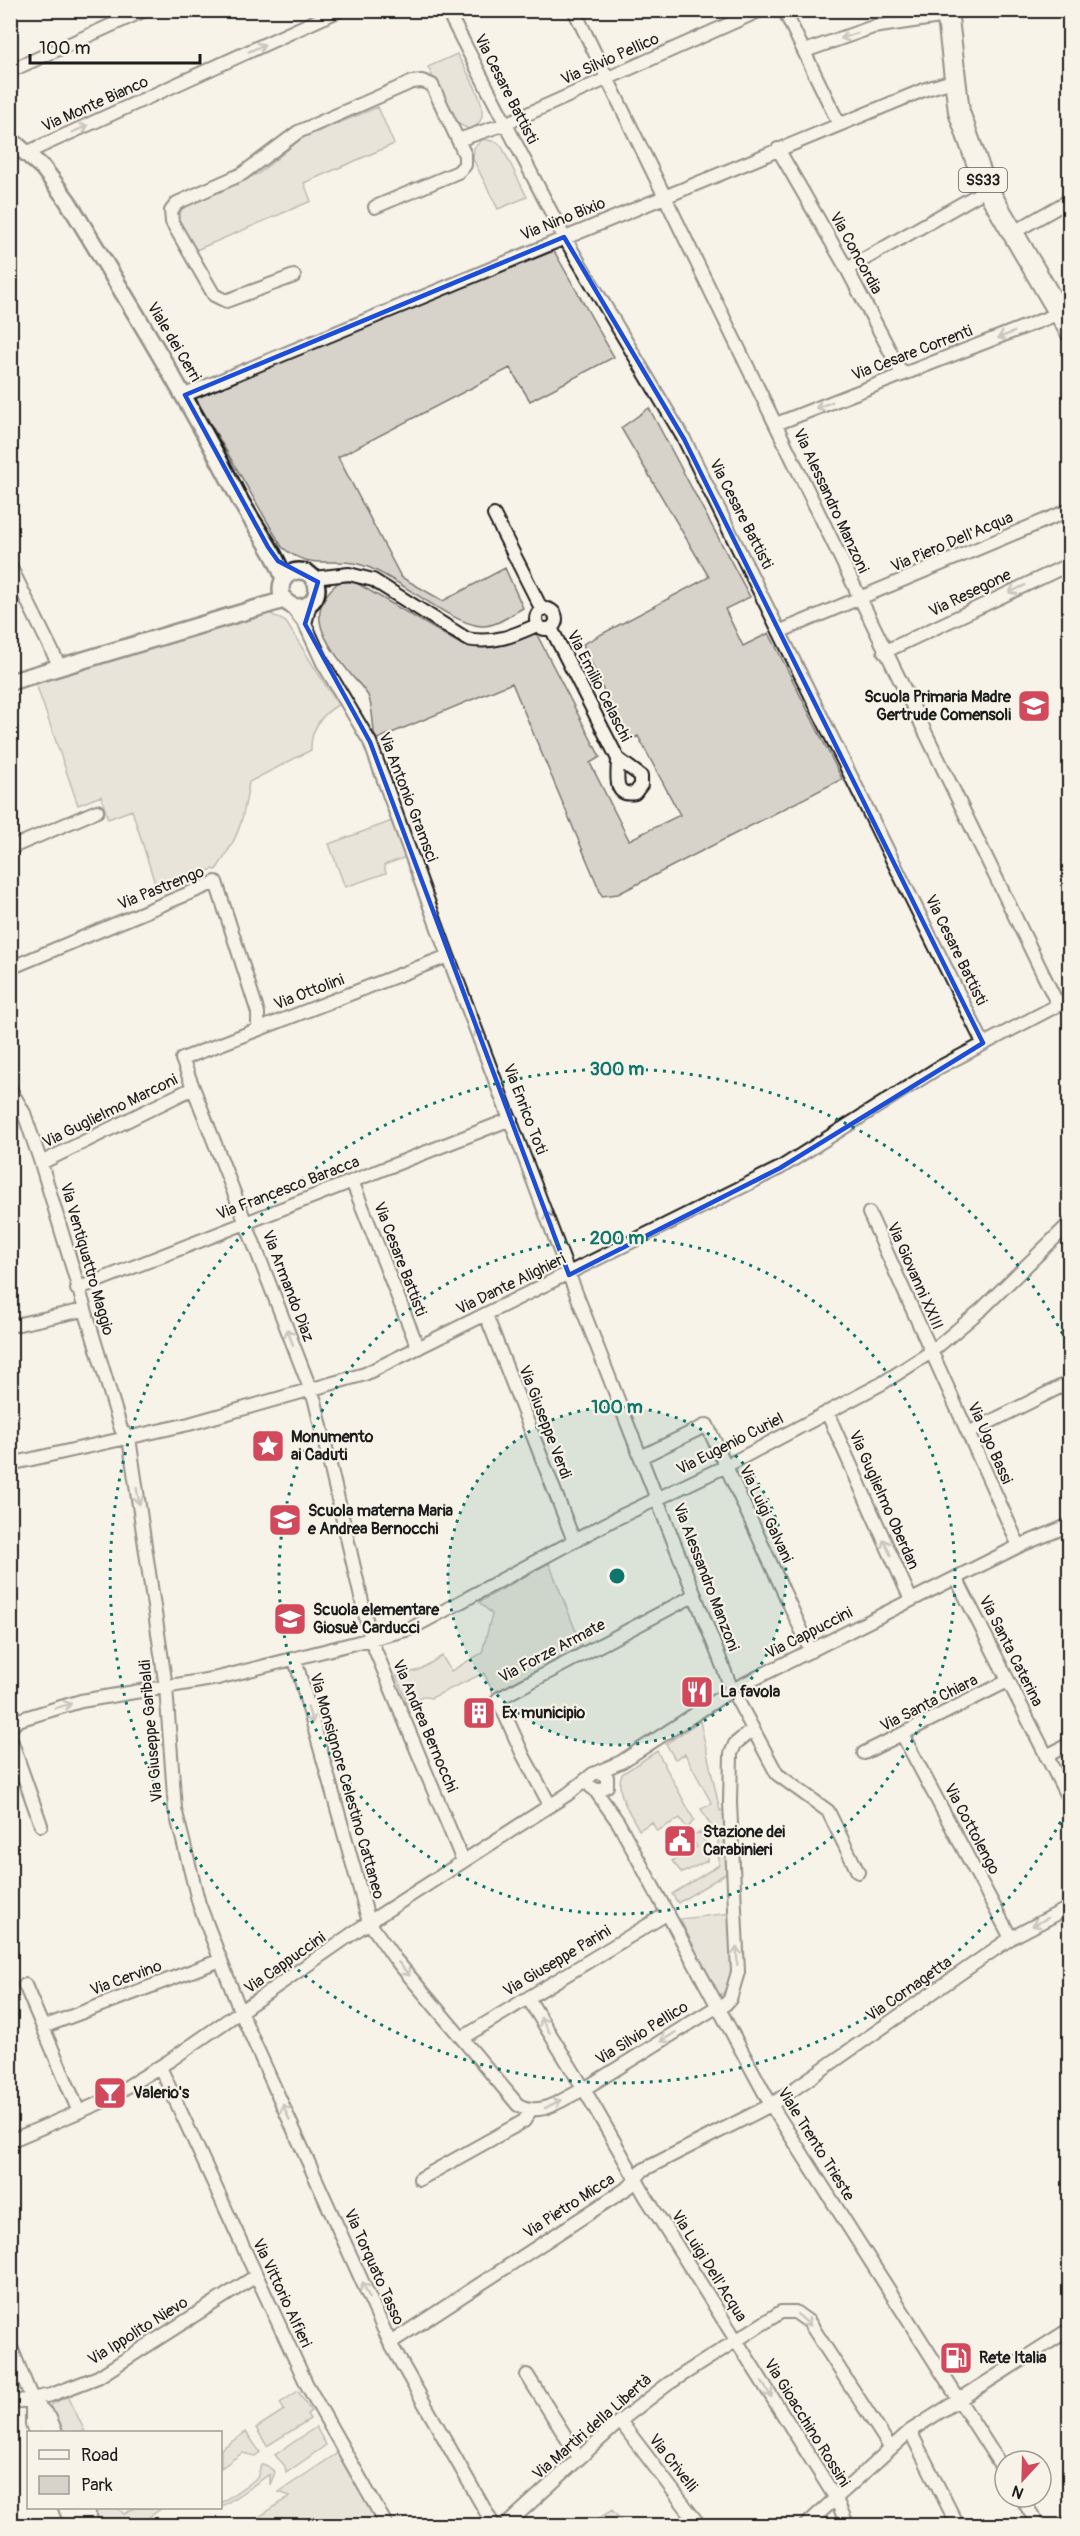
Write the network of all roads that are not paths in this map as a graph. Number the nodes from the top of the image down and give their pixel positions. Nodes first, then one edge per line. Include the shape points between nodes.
1 (145, 10) edge
2 (340, 10) edge
3 (447, 10) edge
4 (574, 10) edge
5 (761, 10) edge
6 (784, 10) edge
7 (947, 13) edge
8 (805, 51) junction
9 (11, 70) edge
10 (606, 77) junction
11 (956, 80) junction
12 (505, 124) junction
13 (839, 124) junction
14 (10, 139) edge
15 (458, 140) junction
16 (778, 149) junction
17 (26, 153) junction
18 (985, 185) junction
19 (663, 197) junction
20 (1070, 200) edge
21 (375, 207) dead end
22 (1012, 233) junction
23 (564, 237) junction
24 (847, 269) junction
25 (294, 276) dead end
26 (1066, 322) edge
27 (902, 374) junction
28 (184, 394) junction
29 (776, 424) junction
30 (1070, 510) edge
31 (494, 515) dead end
32 (278, 561) joint
33 (1070, 564) edge
34 (10, 566) edge
35 (316, 583) junction
36 (287, 590) junction
37 (858, 599) junction
38 (310, 604) junction
39 (542, 610) junction
40 (305, 624) junction
41 (537, 625) junction
42 (551, 628) junction
43 (781, 631) junction
44 (884, 652) junction
45 (60, 667) junction
46 (10, 682) edge
47 (618, 759) dead end
48 (97, 811) dead end
49 (10, 848) edge
50 (448, 956) junction
51 (10, 968) edge
52 (1066, 1001) edge
53 (258, 1029) junction
54 (986, 1042) junction
55 (182, 1059) joint
56 (193, 1088) junction
57 (10, 1089) edge
58 (511, 1119) junction
59 (41, 1163) junction
60 (352, 1181) junction
61 (869, 1213) dead end
62 (245, 1222) junction
63 (1070, 1223) edge
64 (569, 1275) junction
65 (77, 1289) junction
66 (84, 1310) junction
67 (486, 1315) junction
68 (10, 1326) edge
69 (418, 1348) junction
70 (931, 1353) junction
71 (1070, 1382) edge
72 (312, 1391) junction
73 (827, 1412) junction
74 (968, 1433) junction
75 (129, 1438) junction
76 (641, 1457) junction
77 (10, 1464) edge
78 (726, 1466) junction
79 (657, 1499) junction
80 (1070, 1525) edge
81 (574, 1541) junction
82 (1019, 1546) junction
83 (956, 1578) junction
84 (695, 1595) junction
85 (911, 1600) junction
86 (371, 1640) junction
87 (811, 1651) junction
88 (295, 1659) junction
89 (1008, 1681) junction
90 (165, 1687) junction
91 (732, 1690) junction
92 (10, 1728) edge
93 (753, 1729) junction
94 (903, 1736) junction
95 (10, 1737) edge
96 (1070, 1744) edge
97 (864, 1753) dead end
98 (1046, 1756) junction
99 (599, 1782) junction
100 (1070, 1802) edge
101 (550, 1805) junction
102 (41, 1825) dead end
103 (463, 1861) junction
104 (858, 1872) dead end
105 (1070, 1907) edge
106 (668, 1913) junction
107 (369, 1922) junction
108 (1011, 1938) junction
109 (220, 1960) junction
110 (25, 1985) dead end
111 (528, 1998) junction
112 (719, 2008) junction
113 (241, 2013) junction
114 (43, 2026) junction
115 (462, 2038) junction
116 (160, 2067) junction
117 (584, 2089) junction
118 (771, 2105) junction
119 (530, 2111) junction
120 (79, 2112) junction
121 (10, 2141) edge
122 (420, 2179) dead end
123 (636, 2179) junction
124 (256, 2276) junction
125 (1070, 2330) edge
126 (736, 2340) junction
127 (390, 2343) junction
128 (10, 2345) edge
129 (527, 2375) dead end
130 (32, 2399) junction
131 (958, 2399) junction
132 (10, 2403) edge
133 (620, 2421) junction
134 (34, 2431) edge
135 (45, 2431) edge
136 (55, 2431) edge
137 (910, 2431) junction
138 (890, 2447) junction
139 (993, 2453) edge
140 (579, 2458) junction
141 (835, 2498) junction
142 (65, 2509) edge
143 (76, 2509) edge
144 (86, 2509) edge
145 (1028, 2509) edge
146 (1070, 2522) edge
147 (72, 2526) edge
148 (83, 2526) edge
149 (93, 2526) edge
150 (387, 2526) edge
151 (494, 2526) edge
152 (505, 2526) edge
153 (700, 2526) edge
154 (805, 2526) edge
155 (848, 2526) edge
156 (958, 2526) edge
157 (1039, 2526) edge
158 (1063, 2526) edge

1 - 9 street
17 -> 2 street, Via Monte Bianco
3 - 12 street, Via Cesare Battisti
4 - 10 street, Via Alessandro Manzoni
5 - 10 street, Via Silvio Pellico
6 - 8 street
7 -> 8 street via 873,27
7 - 11 main road, SS33
8 - 13 street
10 - 12 street, Via Silvio Pellico
10 - 19 street, Via Alessandro Manzoni
11 - 13 street, Via Nino Bixio
11 - 18 main road, SS33 via 959,112
12 - 15 street, Via Silvio Pellico
12 - 23 street, Via Cesare Battisti
13 - 16 street, Via Nino Bixio
14 - 17 street, Viale dei Cerri
15 - 21 street via 465,155 465,165 458,172
15 - 25 street via 432,85 412,82 298,132 248,170 177,203 171,211 172,222 214,295 226,301
16 - 19 street, Via Nino Bixio
16 - 24 street, Via Concordia
17 - 28 street, Viale dei Cerri via 64,194
18 - 22 main road, SS33
18 - 24 street via 977,195
19 - 23 street, Via Nino Bixio
19 - 29 street, Via Alessandro Manzoni
20 - 22 street
22 - 26 main road, SS33
23 - 28 street, Via Nino Bixio
23 - 43 street, Via Cesare Battisti via 684,439
24 - 27 street, Via Concordia
26 -> 27 street, Via Cesare Correnti
27 -> 29 street, Via Cesare Correnti
28 - 32 street, Viale dei Cerri via 253,524
29 - 37 street, Via Alessandro Manzoni
30 - 37 street, Via Piero Dell'Acqua
31 - 39 street, Via Emilio Celaschi
32 - 36 street, Via Antonio Gramsci
33 -> 44 street, Via Resegone
34 - 45 street
35 - 36 street, Via Antonio Gramsci via 306,572
35 - 38 street via 316,597
35 - 41 street via 349,574 373,580 466,639 479,642 506,639
36 - 38 street via 301,608
36 - 40 street, Via Antonio Gramsci
36 - 45 street via 267,604
37 - 43 street, Via Piero Dell'Acqua
37 - 44 street, Via Alessandro Manzoni
38 - 40 street
39 - 41 street via 536,614
39 - 42 street, Via Emilio Celaschi via 551,610 555,615 556,622
40 - 50 street, Via Antonio Gramsci via 323,663 370,742
41 - 42 street, Via Emilio Celaschi
42 - 47 street, Via Emilio Celaschi
43 - 54 street, Via Cesare Battisti
44 - 52 street, Via Alessandro Manzoni
45 - 46 street
48 - 49 street
50 - 53 street, Via Ottolini
58 -> 50 street, Via Enrico Toti
51 - 53 street, Via Pastrengo via 216,882 258,1013
52 - 54 street, Via Dante Alighieri
53 - 55 street, Via Ottolini
54 - 64 street, Via Dante Alighieri via 780,1168
55 - 56 street, Via Armando Diaz
56 - 59 street, Via Guglielmo Marconi
56 - 62 street, Via Armando Diaz
57 - 59 street, Via Ventiquattro Maggio via 24,1113
58 - 60 street, Via Francesco Baracca
64 -> 58 street, Via Enrico Toti
59 - 65 street, Via Ventiquattro Maggio
60 - 62 street, Via Francesco Baracca
60 - 69 street, Via Cesare Battisti
61 - 70 street, Via Giovanni XXIII
62 - 65 street, Via Francesco Baracca
72 -> 62 street, Via Armando Diaz
63 - 70 street, Via Eugenio Curiel
64 - 67 street, Via Dante Alighieri
64 - 76 street, Via Alessandro Manzoni
65 - 66 street, Via Ventiquattro Maggio
66 - 68 street
66 - 75 street, Via Ventiquattro Maggio via 121,1430
67 - 69 street, Via Dante Alighieri
67 - 81 street, Via Giuseppe Verdi
69 - 72 street, Via Dante Alighieri via 365,1374
70 - 73 street, Via Eugenio Curiel
70 - 74 street, Via Ugo Bassi
71 - 74 street
72 - 75 street, Via Dante Alighieri
72 - 86 street, Via Andrea Bernocchi
73 - 78 street, Via Eugenio Curiel
85 -> 73 street, Via Guglielmo Oberdan
74 - 82 street, Via Ugo Bassi
75 - 77 street, Via Dante Alighieri
75 -> 90 street, Via Giuseppe Garibaldi
76 - 78 street, Via Luigi Galvani via 707,1425
76 - 79 street, Via Alessandro Manzoni
78 - 79 street, Via Eugenio Curiel
78 - 87 street, Via Luigi Galvani
79 - 81 street, Via Eugenio Curiel
79 - 84 street, Via Alessandro Manzoni
80 - 82 street, Via Cappuccini
81 - 86 street, Via Eugenio Curiel via 410,1629
82 - 83 street, Via Cappuccini
83 - 85 street, Via Cappuccini
83 - 89 street, Via Santa Caterina
84 - 91 street, Via Alessandro Manzoni
84 - 101 street, Via Forze Armate via 498,1699
85 - 87 street, Via Cappuccini
86 - 88 street, Via Eugenio Curiel
86 - 103 street, Via Andrea Bernocchi
87 - 91 street, Via Cappuccini
88 - 90 street, Via Eugenio Curiel
88 -> 107 street, Via Monsignore Celestino Cattaneo
89 - 94 street, Via Santa Chiara
89 - 98 street, Via Santa Caterina
92 -> 90 street, Via Eugenio Curiel via 18,1720 81,1701
90 - 109 street, Via Giuseppe Garibaldi via 175,1809 199,1904
91 - 93 street, Via Alessandro Manzoni
91 - 99 street, Via Cappuccini via 621,1762
93 - 104 street, Via Alessandro Manzoni via 777,1774 828,1811
112 -> 93 street via 730,1999 738,1972 731,1754 735,1744
94 - 97 street, Via Santa Chiara
94 - 108 street, Via Cottolengo
95 - 102 street
96 - 98 street
98 - 100 street, Via Santa Caterina
99 - 101 street, Via Cappuccini
99 - 106 street, Viale Trento Trieste
101 - 103 street, Via Cappuccini
103 - 107 street, Via Cappuccini
105 -> 108 street, Via Cornagetta
106 - 111 street, Via Giuseppe Parini
106 - 112 street, Viale Trento Trieste
107 - 113 street, Via Cappuccini
107 -> 115 street
108 - 118 street, Via Cornagetta
109 - 113 street, Via Giuseppe Garibaldi
109 - 114 street, Via Cervino
110 - 114 street
111 - 115 street, Via Giuseppe Parini
117 -> 111 street, Via Luigi Dell'Acqua
112 -> 117 street, Via Silvio Pellico
112 - 118 street, Viale Trento Trieste
113 - 116 street, Via Cappuccini
127 -> 113 street, Via Torquato Tasso
114 - 120 street
115 - 119 street via 518,2105
116 - 120 street, Via Cappuccini
116 - 124 street, Via Vittorio Alfieri
119 -> 117 street via 542,2110
117 - 123 street, Via Luigi Dell'Acqua
118 - 123 street, Via Pietro Micca via 643,2170
118 - 131 street, Viale Trento Trieste
119 - 122 street via 524,2121
120 - 121 street, Via Cappuccini
123 - 126 street, Via Luigi Dell'Acqua
123 - 127 street, Via Pietro Micca
124 - 130 street, Via Ippolito Nievo via 98,2377
124 - 150 street, Via Vittorio Alfieri via 307,2385
125 - 131 street
126 - 133 street, Via Martiri della Libertà
126 -> 138 street, Via Luigi Dell'Acqua via 781,2312 802,2316
126 -> 141 street, Via Gioacchino Rossini
127 - 151 street, Via Torquato Tasso
128 - 130 street
129 - 140 street
130 - 132 street, Via Ippolito Nievo
130 - 134 street
130 - 135 street
130 - 136 street via 50,2418
131 - 137 street
131 - 139 street, Viale Trento Trieste
133 - 140 street, Via Martiri della Libertà
133 - 153 street, Via Crivelli
137 - 138 street
137 - 156 street
138 - 141 street
140 - 152 street, Via Martiri della Libertà
141 - 154 street
141 - 155 street, Via Gioacchino Rossini
142 - 147 street
143 - 148 street
144 - 149 street
145 - 157 street
146 - 158 street

